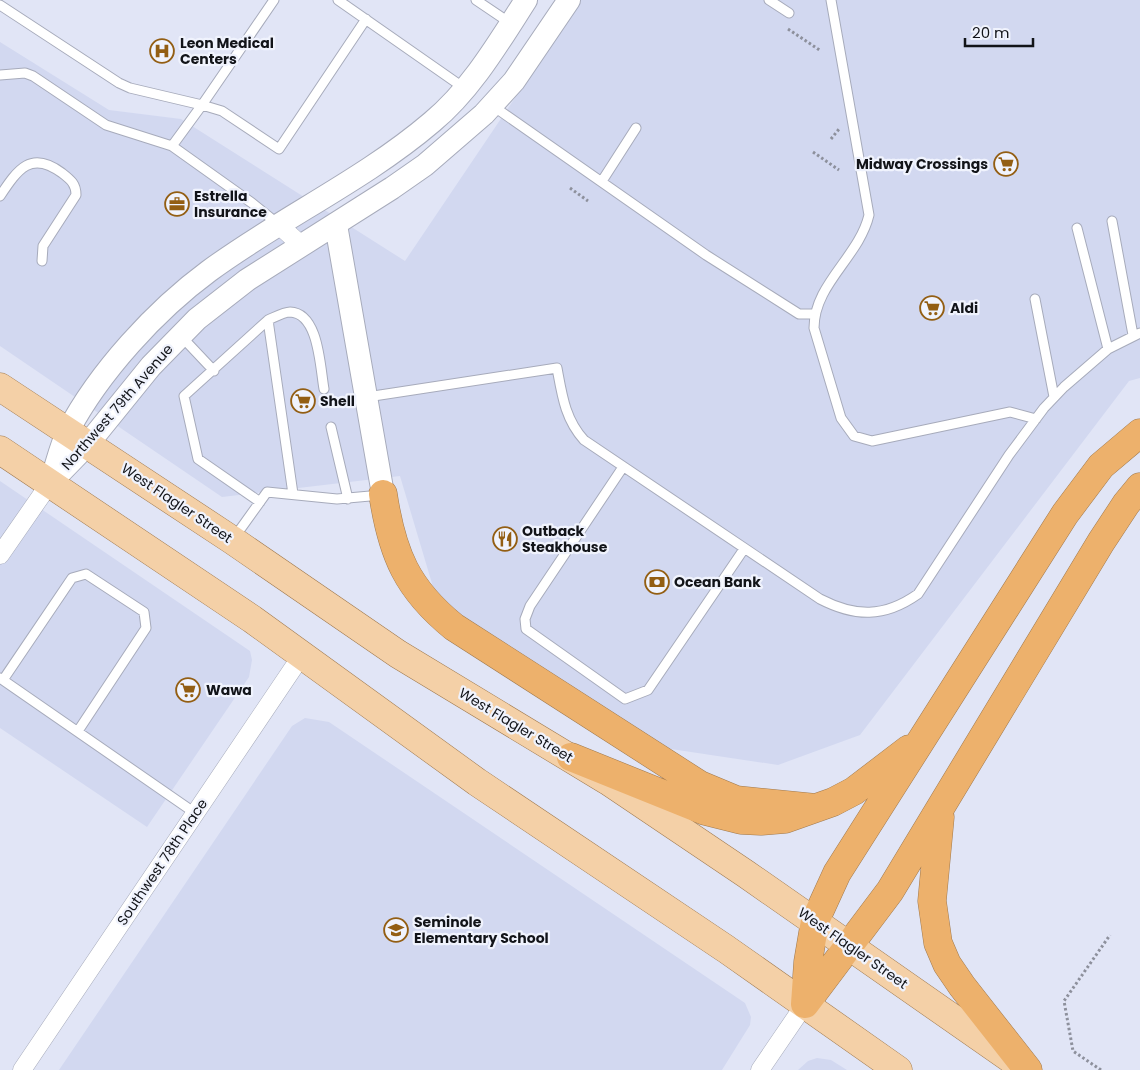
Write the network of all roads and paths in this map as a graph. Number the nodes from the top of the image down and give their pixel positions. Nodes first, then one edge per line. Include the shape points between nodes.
1 (274, 0) edge
2 (338, 0) edge
3 (476, 0) edge
4 (526, 0) edge
5 (569, 0) edge
6 (769, 0) edge
7 (831, 0) edge
8 (0, 5) edge
9 (789, 13) dead end
10 (366, 19) junction
11 (511, 24) junction
12 (781, 25) dead end
13 (821, 51) dead end
14 (0, 74) edge
15 (464, 88) junction
16 (202, 105) junction
17 (492, 106) junction
18 (636, 128) dead end
19 (842, 129) dead end
20 (831, 139) dead end
21 (172, 146) junction
22 (813, 152) dead end
23 (839, 170) dead end
24 (602, 180) junction
25 (570, 188) dead end
26 (0, 196) edge
27 (588, 201) dead end
28 (1112, 221) dead end
29 (336, 224) junction
30 (279, 225) junction
31 (1077, 228) dead end
32 (302, 246) junction
33 (42, 261) dead end
34 (1035, 299) dead end
35 (814, 314) junction
36 (268, 320) junction
37 (1136, 334) edge
38 (179, 335) junction
39 (1108, 349) junction
40 (214, 371) junction
41 (0, 387) edge
42 (324, 389) dead end
43 (1054, 397) junction
44 (367, 398) junction
45 (1036, 419) junction
46 (331, 427) dead end
47 (1140, 433) edge
48 (77, 439) junction
49 (0, 450) edge
50 (623, 467) junction
51 (50, 483) junction
52 (1140, 487) edge
53 (293, 494) junction
54 (383, 494) junction
55 (348, 499) junction
56 (260, 502) junction
57 (232, 540) junction
58 (744, 549) junction
59 (0, 555) edge
60 (302, 655) junction
61 (2, 679) edge
62 (78, 731) junction
63 (924, 738) junction
64 (571, 757) junction
65 (816, 808) junction
66 (940, 809) junction
67 (195, 813) junction
68 (815, 921) junction
69 (1110, 935) dead end
70 (850, 946) junction
71 (805, 1004) junction
72 (22, 1070) edge
73 (760, 1070) edge
74 (898, 1070) edge
75 (1027, 1070) edge
76 (1101, 1070) edge

1 - 16 lane
2 - 10 lane
3 - 11 lane
4 - 11 street, Northwest 79th Avenue
5 - 17 street, Northwest 79th Avenue via 514,81
6 - 9 lane
7 - 35 lane via 869,215 862,236 823,294
8 - 16 lane via 119,83
10 - 15 lane
10 - 16 lane via 279,149 222,111
11 - 15 street, Northwest 79th Avenue
12 - 13 path
14 - 21 lane via 25,73 33,76 106,125
15 - 30 street, Northwest 79th Avenue via 434,121 404,145
16 - 21 lane
17 - 24 lane
17 - 29 street, Northwest 79th Avenue via 425,165
18 - 24 lane
19 - 20 path via 837,130
21 - 30 lane
22 - 23 path
24 - 35 lane via 759,289 799,314
25 - 27 path
26 - 33 lane via 17,173 33,162 49,164 76,187 76,195 43,246
28 - 37 lane
29 - 32 street, Northwest 79th Avenue
29 - 44 street
30 - 32 street
30 - 48 street, Northwest 79th Avenue via 210,270 161,311 110,369
31 - 39 lane
32 - 38 street, Northwest 79th Avenue via 228,294
34 - 43 lane
35 - 45 lane via 814,328 841,418 848,430 863,440 872,442 1010,412
36 - 40 lane
36 - 42 lane via 288,312 301,314 313,329
36 - 53 lane
37 - 39 lane
38 - 40 lane
38 - 48 street, Northwest 79th Avenue
39 - 43 lane
40 - 56 lane via 184,396 198,459
41 - 48 main road, West Flagler Street
43 - 45 lane
44 - 50 lane via 557,368 567,416 573,428 584,440
44 - 54 street
45 - 58 lane via 930,578 908,601 884,610 840,609
46 - 55 lane
47 - 63 highway via 1101,466 1065,514
48 - 51 street, Northwest 79th Avenue
48 - 57 main road, West Flagler Street
49 - 51 main road
50 - 58 lane
50 - 58 lane via 530,606 525,619 526,629 625,699 648,690
51 - 59 street
51 - 60 main road
52 - 66 highway via 1101,542
53 - 55 lane
53 - 56 lane via 267,492
54 - 55 lane
54 - 65 highway via 390,531 403,570 429,604 454,627 700,785 736,800
56 - 57 lane
57 - 64 main road, West Flagler Street via 398,654
60 - 67 street, Southwest 78th Place
60 - 71 main road via 477,782
61 - 62 lane
61 - 62 lane via 72,578 86,574 144,612 146,628
62 - 67 lane
63 - 65 highway via 854,791
63 - 68 highway via 837,873
64 - 65 highway via 705,811 741,820 785,820
64 - 68 main road, West Flagler Street
66 - 70 highway via 890,891
66 - 75 highway via 932,901 938,942 947,964 962,986
67 - 72 street, Southwest 78th Place
68 - 70 main road, West Flagler Street
68 - 71 highway
69 - 76 path via 1064,1001 1073,1050
70 - 71 highway
70 - 75 main road, West Flagler Street
71 - 73 street
71 - 74 main road

